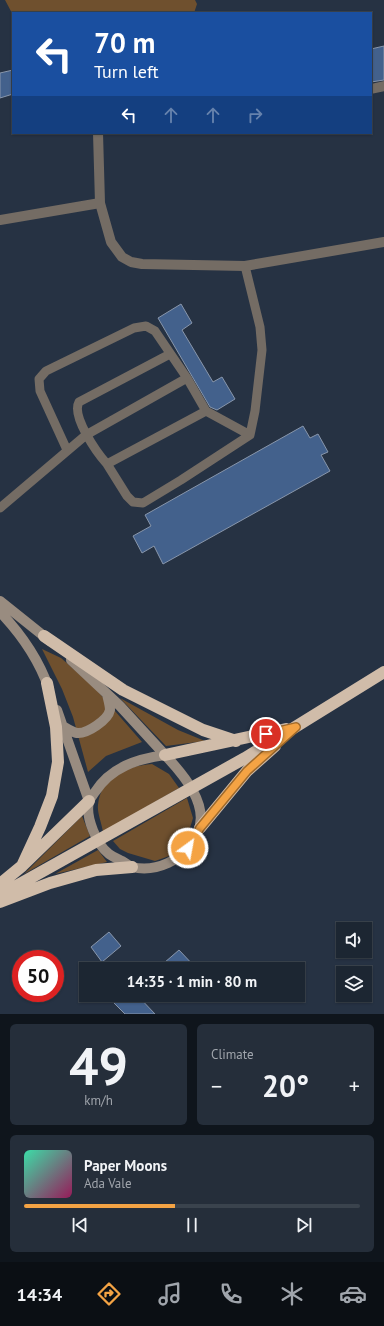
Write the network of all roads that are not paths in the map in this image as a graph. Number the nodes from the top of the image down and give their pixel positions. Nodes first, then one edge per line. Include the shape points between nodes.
1 (384, 86) edge
2 (372, 89) edge
3 (98, 134) edge
4 (100, 203) junction
5 (0, 220) edge
6 (384, 242) edge
7 (245, 266) junction
8 (170, 354) junction
9 (187, 378) junction
10 (206, 411) junction
11 (86, 435) junction
12 (250, 435) junction
13 (67, 450) junction
14 (107, 464) junction
15 (0, 508) edge
16 (0, 601) edge
17 (0, 612) edge
18 (44, 636) junction
19 (384, 672) edge
20 (47, 683) junction
21 (108, 694) junction
22 (62, 726) junction
23 (296, 727) junction
24 (236, 740) junction
25 (165, 755) junction
26 (190, 788) junction
27 (89, 802) junction
28 (200, 828) junction
29 (98, 840) junction
30 (22, 866) junction
31 (132, 867) junction
32 (0, 884) edge
33 (0, 895) edge
34 (0, 902) edge

1 - 2 street
3 - 4 street
4 - 5 street
4 - 7 street via 111,242 122,257 130,262
6 - 7 street
7 - 12 lane via 260,327 262,350
8 - 9 lane
8 - 11 lane via 79,402 76,407
8 - 13 lane via 155,331 146,326 134,328 46,372 39,379 40,391
9 - 10 lane
9 - 11 lane
10 - 12 lane
10 - 14 lane
11 - 13 lane
11 - 14 lane
12 - 14 lane via 143,503 130,499
13 - 15 lane
16 - 18 main road
17 - 20 main road via 28,647
18 - 21 main road
18 - 24 highway via 123,690 203,730
19 - 23 highway
20 - 22 main road
20 - 30 highway via 56,727 58,762 52,796
21 - 22 main road via 110,709 98,725 77,733
21 - 25 main road
22 - 27 main road
23 - 24 highway
23 - 26 highway
23 - 28 highway via 247,771
24 - 25 highway
25 - 26 main road via 185,778
25 - 27 main road via 131,762 114,772 100,783
26 - 28 main road via 198,800 201,813
26 - 29 highway
27 - 29 main road via 92,827
27 - 30 highway
28 - 31 main road via 188,848 176,859 159,867
29 - 31 main road via 108,853
29 - 33 highway
30 - 32 highway
31 - 34 highway via 96,870 50,883

